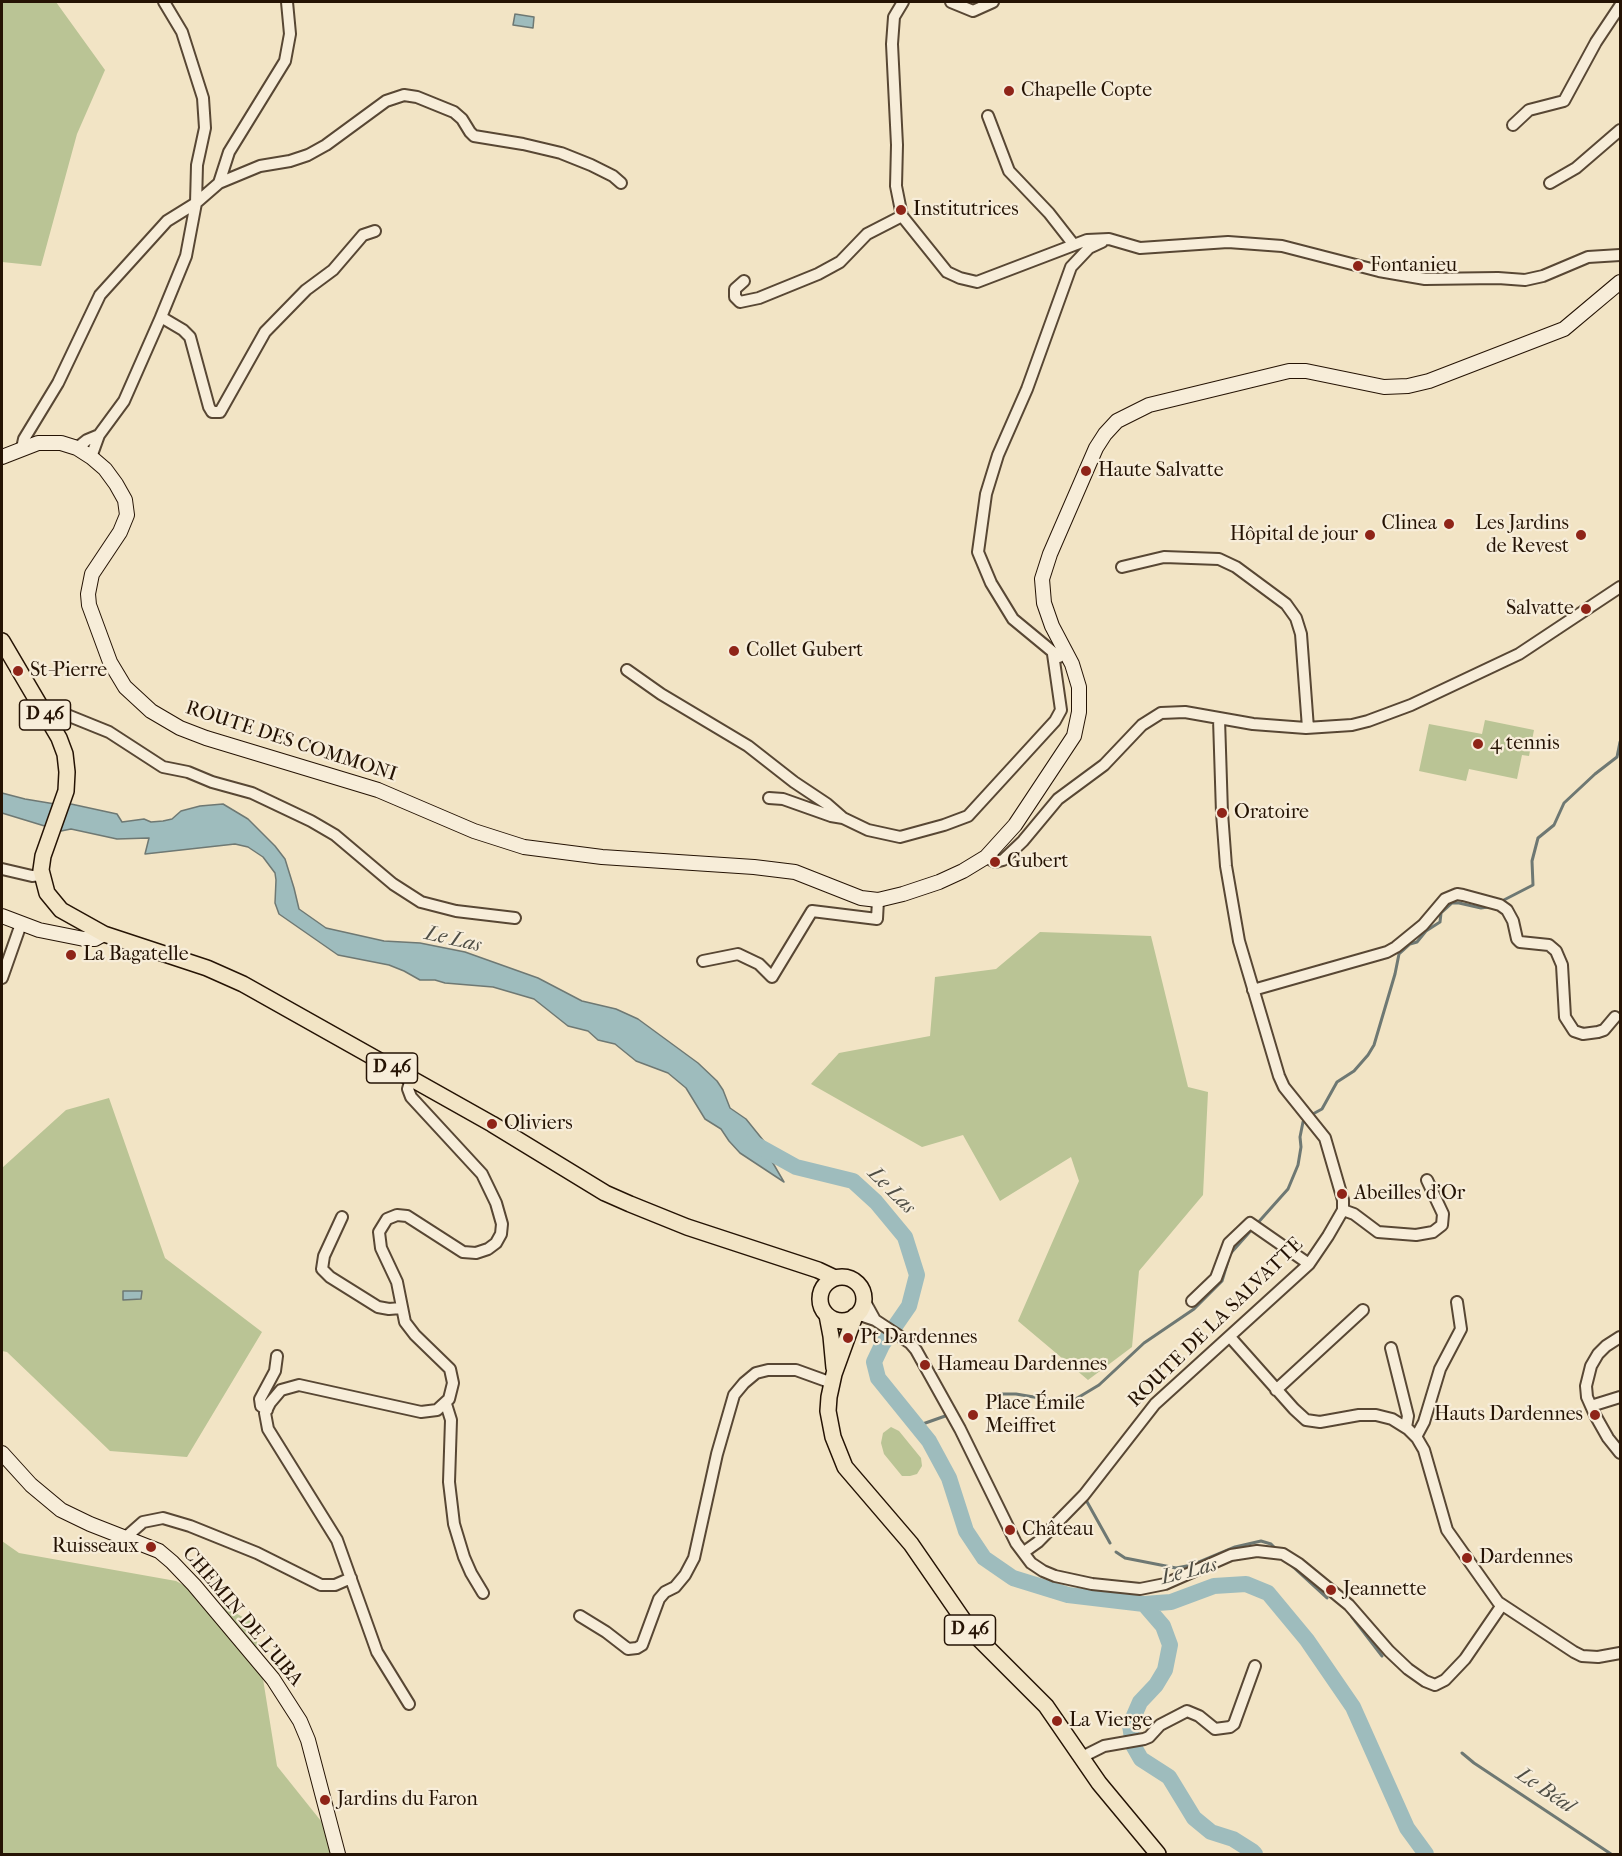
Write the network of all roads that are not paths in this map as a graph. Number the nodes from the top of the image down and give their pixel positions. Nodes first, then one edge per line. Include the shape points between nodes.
1 (164, 2) edge
2 (287, 2) edge
3 (903, 2) edge
4 (951, 2) edge
5 (993, 2) edge
6 (1620, 6) edge
7 (988, 116) dead end
8 (1513, 125) dead end
9 (1620, 130) edge
10 (219, 183) junction
11 (621, 183) dead end
12 (1550, 183) dead end
13 (196, 203) junction
14 (902, 216) junction
15 (375, 231) dead end
16 (1109, 239) junction
17 (1074, 245) junction
18 (1620, 255) edge
19 (744, 281) dead end
20 (1620, 282) edge
21 (161, 317) junction
22 (99, 435) junction
23 (22, 448) junction
24 (78, 448) junction
25 (2, 457) edge
26 (91, 457) junction
27 (1122, 567) dead end
28 (1620, 587) edge
29 (2, 641) edge
30 (1053, 654) junction
31 (1072, 664) junction
32 (627, 670) dead end
33 (44, 714) junction
34 (1219, 719) junction
35 (1308, 728) junction
36 (769, 798) dead end
37 (843, 818) junction
38 (986, 857) junction
39 (2, 869) edge
40 (42, 875) junction
41 (878, 900) junction
42 (2, 916) edge
43 (515, 918) dead end
44 (21, 924) junction
45 (104, 934) junction
46 (703, 961) dead end
47 (2, 978) edge
48 (1253, 990) junction
49 (1615, 1017) dead end
50 (411, 1079) junction
51 (1427, 1180) dead end
52 (1343, 1210) junction
53 (342, 1217) dead end
54 (1309, 1263) junction
55 (797, 1264) junction
56 (835, 1278) junction
57 (821, 1294) junction
58 (1192, 1301) dead end
59 (1457, 1302) dead end
60 (401, 1308) junction
61 (859, 1310) junction
62 (1363, 1310) dead end
63 (827, 1315) junction
64 (1230, 1337) junction
65 (1620, 1337) edge
66 (1391, 1348) dead end
67 (277, 1356) dead end
68 (833, 1378) junction
69 (1276, 1390) junction
70 (1620, 1398) edge
71 (446, 1404) junction
72 (1591, 1406) junction
73 (267, 1410) junction
74 (1406, 1427) junction
75 (1416, 1437) junction
76 (1620, 1453) edge
77 (2, 1454) edge
78 (126, 1537) junction
79 (1024, 1552) junction
80 (351, 1578) junction
81 (483, 1593) dead end
82 (1502, 1605) junction
83 (580, 1616) dead end
84 (1620, 1653) edge
85 (1255, 1666) dead end
86 (410, 1704) dead end
87 (1082, 1757) junction
88 (338, 1854) edge
89 (1158, 1854) edge

1 - 13 street via 182,32 203,98 206,128 197,165
2 - 10 street via 290,40 285,61 228,155
3 - 14 street via 894,17 892,44 896,186
4 - 5 street via 973,11
6 - 8 street via 1564,101 1529,110
7 - 17 street via 1009,171
9 - 12 street via 1576,168
10 - 11 street via 260,166 308,155 386,101 404,95 454,112 474,136 561,153
10 - 13 street
13 - 21 street via 183,264
13 - 23 street via 167,221 100,294
14 - 17 street via 947,272 977,282
14 - 19 street via 867,234 840,262 818,274 740,302 735,289
15 - 21 street via 363,235 333,270 306,290 266,332 220,412 212,412 207,404 190,337
16 - 17 street
16 - 18 street via 1140,248 1228,242 1282,246 1425,279 1525,280 1588,257
16 - 30 street via 1089,248 1071,267 1027,389 998,455 986,494 978,552 1013,619
20 - 31 street via 1564,329 1429,381 1384,387 1331,375 1289,371 1149,405 1117,422 1096,448 1042,579 1044,603 1052,626
21 - 22 street via 124,401
22 - 24 street
22 - 26 street
23 - 24 street, ROUTE DES COMMONI via 56,442
23 - 25 street, ROUTE DES COMMONI
24 - 26 street, ROUTE DES COMMONI
26 - 41 street, ROUTE DES COMMONI via 121,492 127,515 92,574 89,605 116,674 133,696 180,728 378,790 502,841 544,850 795,872 861,898
27 - 35 street via 1164,557 1219,560 1236,567 1286,604 1296,618 1300,634
28 - 35 street via 1519,654 1411,705 1352,725
29 - 33 main road, D 46
30 - 31 street
30 - 37 street via 1061,710 968,816 900,837 868,830
31 - 38 street via 1079,687 1074,736 1015,825
32 - 37 street via 748,746
33 - 40 main road, D 46 via 59,738 67,772 65,795 43,856
33 - 43 street via 57,711 108,732 162,766 252,794 302,817 335,835 393,884 421,902
34 - 35 street
34 - 38 street via 1185,712 1161,713 1150,719 1104,765 1058,799 1003,860 995,862
34 - 48 street via 1226,866 1239,941
36 - 37 street
38 - 41 street via 939,882
39 - 40 street
40 - 45 main road, D 46 via 47,893 58,908
41 - 46 street via 877,919 812,911 772,977 759,963 738,954
42 - 44 street
44 - 45 street via 84,939
44 - 47 street
45 - 50 main road, D 46 via 233,979
48 - 49 street via 1387,952 1422,925 1439,904 1463,895 1496,904 1511,916 1520,942 1549,945 1560,958 1565,1017 1574,1031 1583,1034 1604,1030
48 - 52 street via 1281,1082 1325,1138
50 - 55 main road, D 46 via 605,1193
50 - 60 street via 411,1097 482,1174 502,1224 501,1234 492,1246 483,1252 469,1253 412,1218 397,1215 387,1219 378,1238 395,1276
51 - 52 street via 1443,1218 1440,1228 1429,1234 1378,1232
52 - 54 street, ROUTE DE LA SALVATTE
53 - 60 street via 322,1269 378,1307
54 - 58 street via 1250,1223 1229,1243 1216,1278
54 - 64 street, ROUTE DE LA SALVATTE
55 - 56 main road, D 46
55 - 57 main road, D 46 via 813,1277
56 - 57 main road
56 - 61 main road via 855,1282 863,1293
57 - 63 main road via 822,1309
59 - 75 street via 1461,1329 1440,1369
60 - 71 street via 410,1331 450,1368 452,1388
61 - 63 main road via 844,1321
61 - 68 main road, D 46
61 - 79 street via 914,1346
62 - 69 street
63 - 68 main road, D 46
64 - 69 street
64 - 79 street, ROUTE DE LA SALVATTE via 1155,1404 1084,1495
65 - 72 street via 1601,1350 1592,1366 1586,1386
66 - 74 street via 1408,1416
67 - 73 street via 275,1371 260,1399
68 - 83 street via 796,1370 768,1370 756,1373 734,1395 694,1558 675,1587 659,1599 642,1645 628,1649
68 - 87 main road, D 46 via 830,1422 845,1467 911,1544 971,1631 1034,1692
69 - 74 street via 1310,1422 1368,1414 1392,1419
70 - 72 street
71 - 73 street via 433,1412 421,1412 299,1385 281,1390
71 - 81 street via 451,1420 449,1482 454,1524 467,1565
72 - 76 street
73 - 80 street via 268,1429 330,1527
74 - 75 street
75 - 82 street via 1424,1450 1447,1530
77 - 78 street, CHEMIN DE L'UBA via 61,1510
78 - 80 street via 143,1522 163,1518 249,1550 321,1585
78 - 88 street, CHEMIN DE L'UBA via 159,1551 172,1562 278,1686 308,1740
79 - 82 street via 1035,1566 1056,1576 1140,1589 1165,1584 1231,1555 1280,1553 1349,1605 1398,1660 1431,1684 1441,1683 1465,1659
80 - 86 street via 377,1652
82 - 84 street via 1582,1656
85 - 87 street via 1230,1727 1215,1729 1187,1711 1166,1721 1149,1737 1104,1746
87 - 89 main road, D 46

